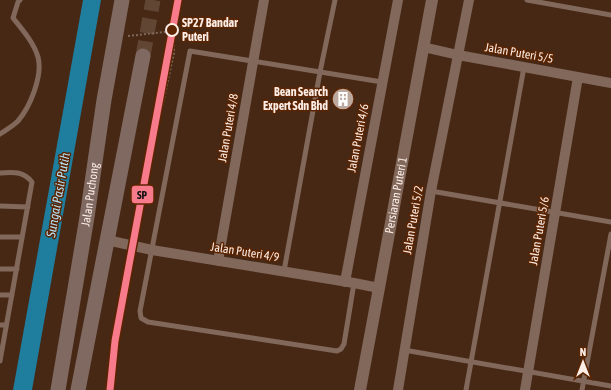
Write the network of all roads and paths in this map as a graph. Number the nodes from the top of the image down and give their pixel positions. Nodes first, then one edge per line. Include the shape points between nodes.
1 (20, 0) edge
2 (122, 0) edge
3 (264, 0) edge
4 (335, 0) edge
5 (398, 0) edge
6 (432, 0) edge
7 (470, 0) edge
8 (527, 0) edge
9 (611, 15) edge
10 (423, 47) junction
11 (458, 55) junction
12 (143, 56) tunnel mouth
13 (253, 61) junction
14 (524, 67) junction
15 (320, 72) junction
16 (578, 77) junction
17 (382, 82) junction
18 (611, 83) edge
19 (0, 134) edge
20 (155, 146) dead end
21 (0, 173) edge
22 (431, 191) junction
23 (499, 202) junction
24 (0, 206) edge
25 (28, 206) junction
26 (555, 212) junction
27 (611, 222) edge
28 (611, 234) edge
29 (0, 238) edge
30 (22, 238) junction
31 (107, 240) junction
32 (132, 245) junction
33 (152, 250) junction
34 (218, 261) junction
35 (0, 269) edge
36 (17, 269) junction
37 (284, 272) junction
38 (349, 282) junction
39 (380, 288) junction
40 (0, 295) edge
41 (12, 295) junction
42 (0, 325) edge
43 (6, 325) junction
44 (404, 350) junction
45 (1, 354) edge
46 (0, 361) edge
47 (471, 362) junction
48 (528, 372) junction
49 (583, 381) junction
50 (611, 386) edge
51 (58, 390) edge
52 (78, 390) edge
53 (360, 390) edge
54 (398, 390) edge
55 (466, 390) edge
56 (525, 390) edge
57 (582, 390) edge

1 - 19 lane via 13,18 38,57 39,69 30,102 17,122
2 - 51 main road, Jalan Puchong
3 - 13 street, Jalan Puteri 4/8
4 - 15 lane
5 - 17 street, Jalan Puteri 4/6
6 - 10 street, Persiaran Puteri 1
7 - 11 street, Jalan Puteri 5/2
8 - 9 lane
10 - 11 street, Jalan Puteri 5/5
10 - 39 street, Persiaran Puteri 1
11 - 14 street, Jalan Puteri 5/5
11 - 22 street, Jalan Puteri 5/2
12 - 31 main road, Jalan Puchong
13 - 15 lane
13 - 33 lane via 190,51
13 - 34 street, Jalan Puteri 4/8
14 - 16 street, Jalan Puteri 5/5
14 - 23 lane
15 - 17 lane
15 - 37 lane
16 - 18 street, Jalan Puteri 5/5
16 - 26 street, Jalan Puteri 5/6
17 - 38 street, Jalan Puteri 4/6
20 - 32 path
21 - 25 lane via 22,173 27,176 32,182
22 - 23 lane
22 - 44 street, Jalan Puteri 5/2
23 - 26 lane
23 - 47 lane
24 - 25 lane
25 - 30 lane
26 - 27 lane
26 - 48 street, Jalan Puteri 5/6
28 - 49 lane
29 - 30 lane
30 - 36 lane
31 - 32 street, Jalan Puteri 4/9
31 - 52 main road, Jalan Puchong
32 - 33 street, Jalan Puteri 4/9
33 - 34 street, Jalan Puteri 4/9
33 - 38 lane via 140,311 141,318 148,322 337,351 344,344
34 - 37 street, Jalan Puteri 4/9
35 - 36 lane
36 - 41 lane
37 - 38 street, Jalan Puteri 4/9
38 - 39 street, Jalan Puteri 4/9
39 - 53 street, Persiaran Puteri 1
40 - 41 lane
41 - 43 lane
42 - 43 lane
43 - 45 lane
44 - 47 lane
44 - 54 street, Jalan Puteri 5/2
45 - 46 lane
47 - 48 lane
47 - 55 lane
48 - 49 lane
48 - 56 street, Jalan Puteri 5/6
49 - 50 lane
49 - 57 lane

